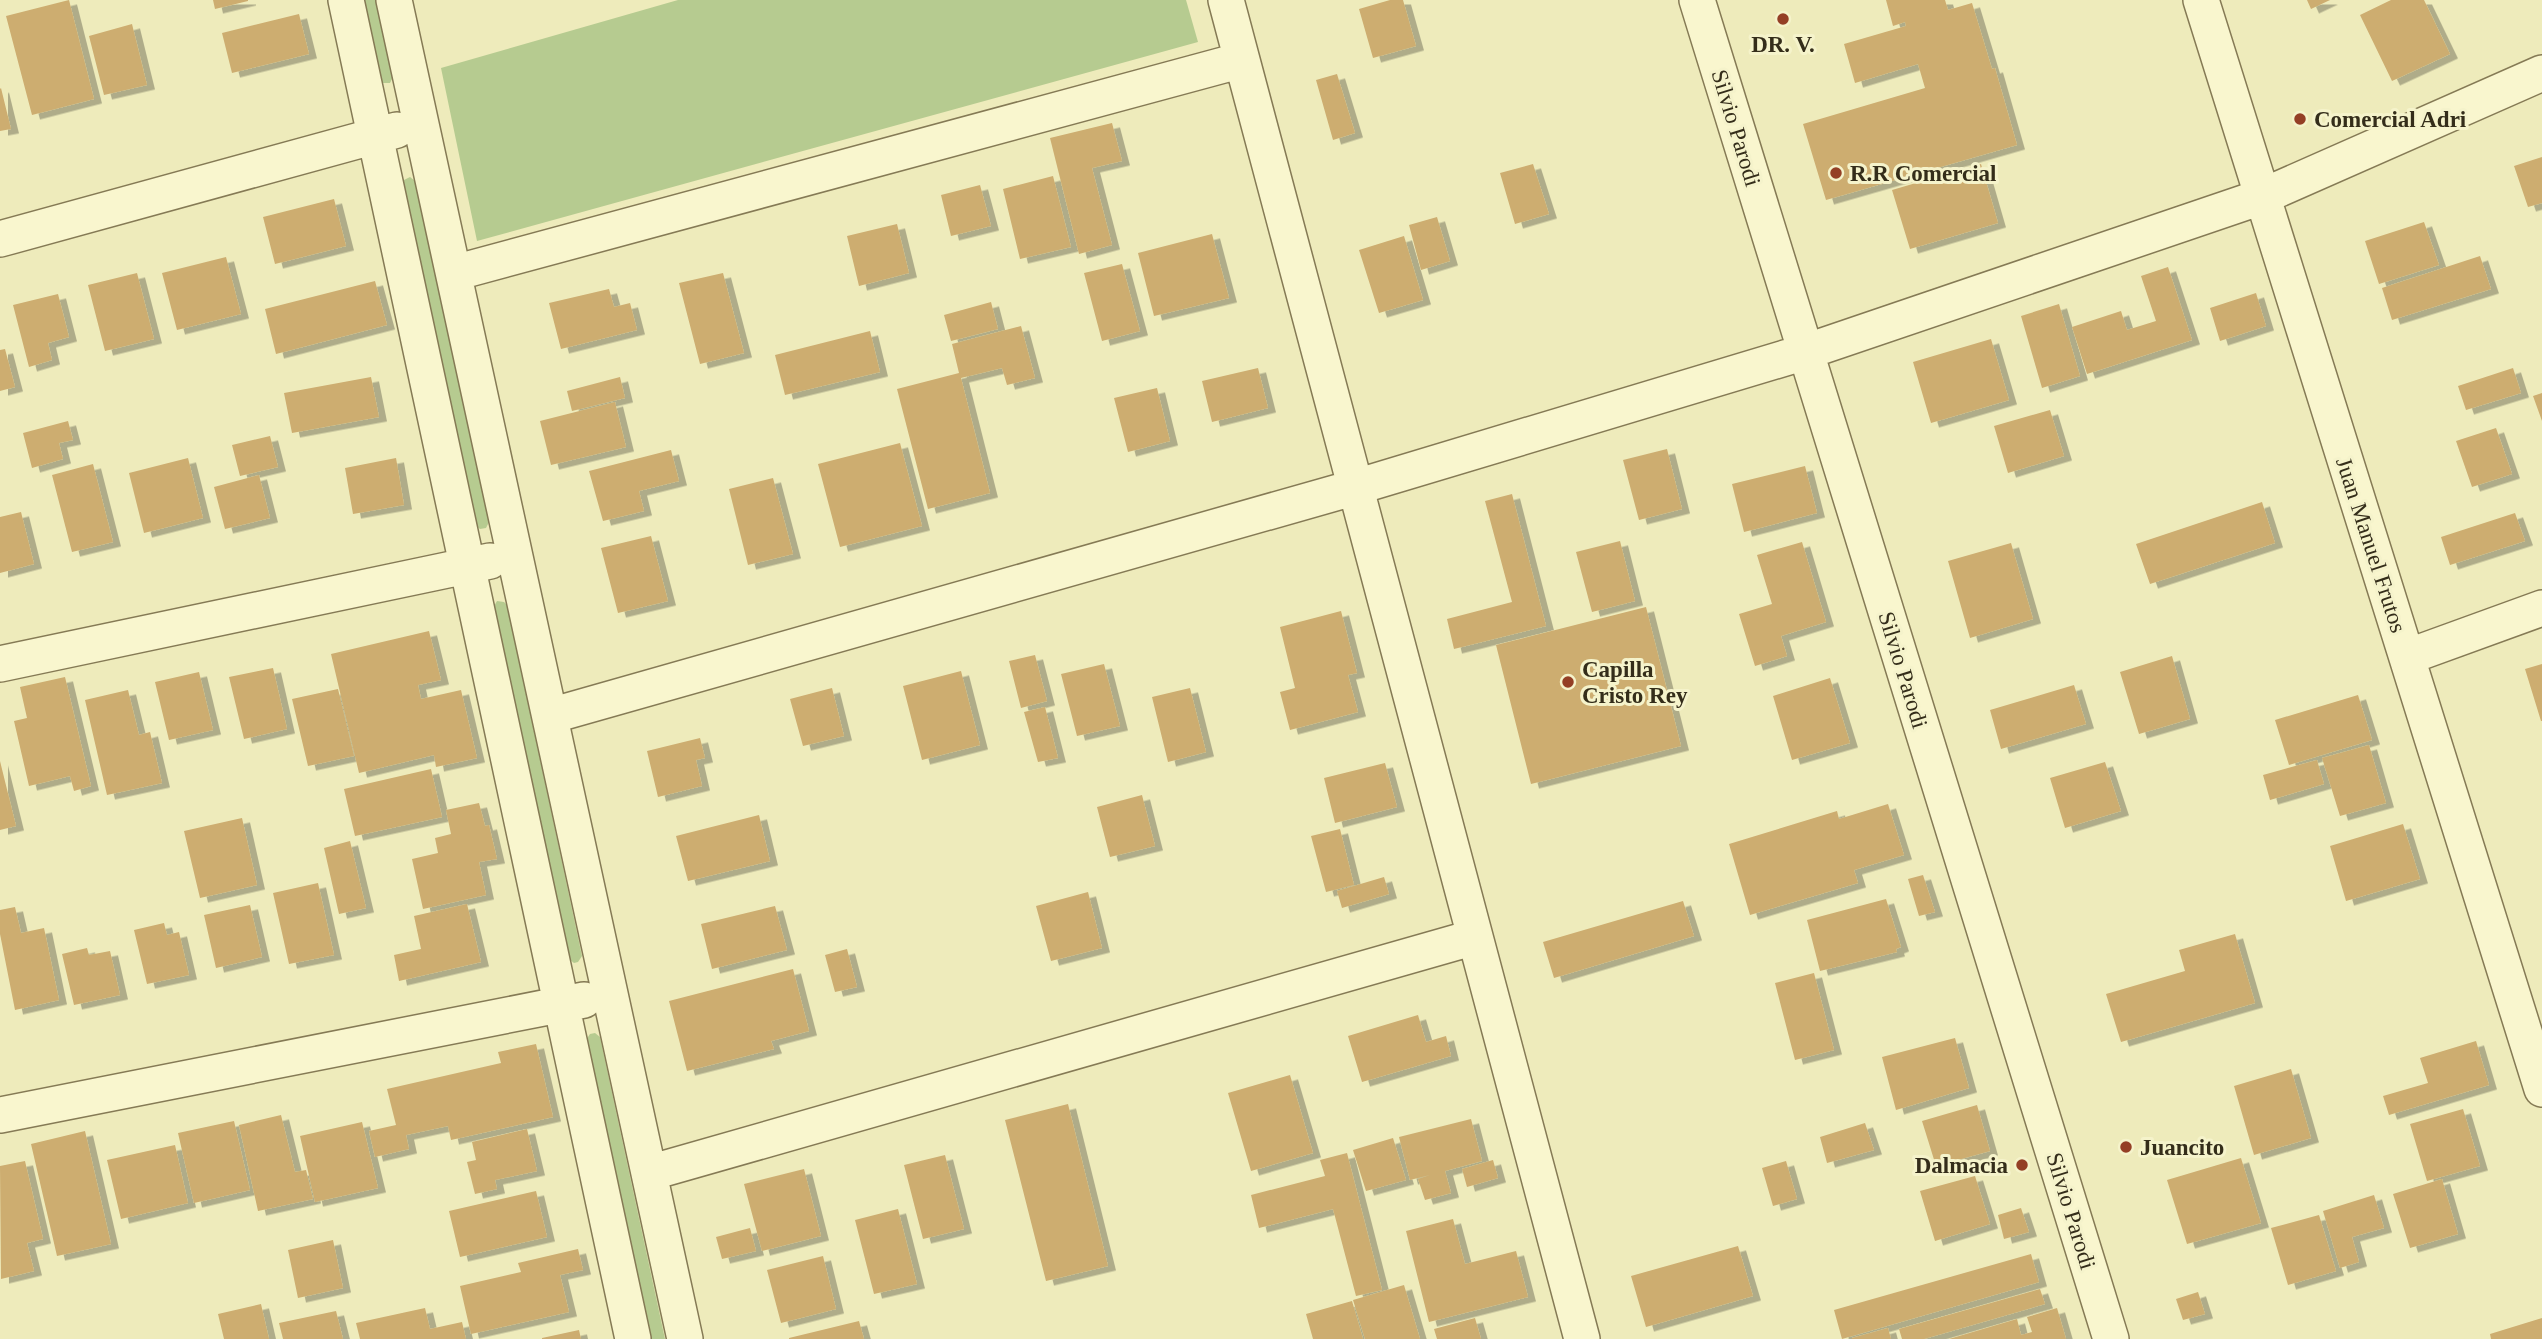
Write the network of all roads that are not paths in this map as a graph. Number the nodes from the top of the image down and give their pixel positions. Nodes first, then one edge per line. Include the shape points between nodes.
1 (346, 0) edge
2 (394, 0) edge
3 (1226, 0) edge
4 (1697, 0) edge
5 (2201, 0) edge
6 (1242, 60) junction
7 (2542, 73) edge
8 (421, 123) junction
9 (375, 136) junction
10 (2261, 197) junction
11 (0, 239) edge
12 (454, 273) junction
13 (1805, 352) junction
14 (1356, 487) junction
15 (515, 556) junction
16 (467, 566) junction
17 (2542, 608) edge
18 (2407, 657) junction
19 (0, 664) edge
20 (550, 716) junction
21 (1475, 937) junction
22 (611, 995) junction
23 (560, 1004) junction
24 (2542, 1089) edge
25 (0, 1115) edge
26 (649, 1173) junction
27 (632, 1339) edge
28 (685, 1339) edge
29 (1582, 1339) edge
30 (2110, 1339) edge

1 - 9 street
2 - 8 street
3 - 6 street
4 - 13 street, Silvio Parodi
5 - 10 street, Juan Manuel Frutos
6 - 12 street
6 - 14 street
7 - 10 street
8 - 9 street
8 - 12 street
9 - 11 street
9 - 16 street
10 - 13 street
10 - 18 street, Juan Manuel Frutos
12 - 15 street
13 - 14 street
13 - 30 street, Silvio Parodi
14 - 20 street
14 - 21 street
15 - 16 street
15 - 20 street
16 - 19 street
16 - 23 street
17 - 18 street
18 - 24 street, Juan Manuel Frutos
20 - 22 street
21 - 26 street
21 - 29 street
22 - 23 street
22 - 26 street
23 - 25 street
23 - 27 street
26 - 28 street

